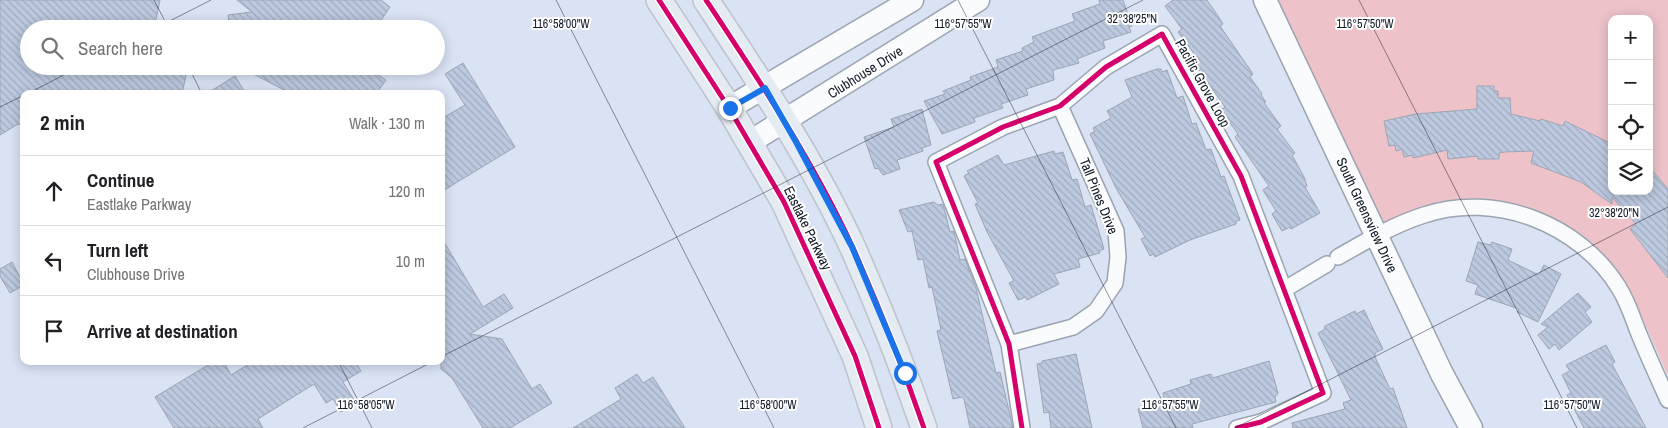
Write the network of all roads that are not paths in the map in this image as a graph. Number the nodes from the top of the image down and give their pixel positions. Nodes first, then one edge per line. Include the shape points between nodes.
1 (659, 0) edge
2 (706, 0) edge
3 (912, 0) edge
4 (978, 0) edge
5 (1265, 0) edge
6 (765, 88) junction
7 (1060, 106) junction
8 (730, 108) junction
9 (784, 122) junction
10 (750, 142) junction
11 (1376, 234) junction
12 (1285, 289) junction
13 (1009, 344) junction
14 (1668, 400) edge
15 (879, 428) edge
16 (924, 428) edge
17 (1022, 428) edge
18 (1237, 428) edge
19 (1471, 428) edge

1 - 8 main road, Eastlake Parkway
2 - 6 main road, Eastlake Parkway
3 - 6 street
4 - 9 street, Clubhouse Drive
5 - 11 street, South Greensview Drive
6 - 8 street
6 - 9 main road, Eastlake Parkway
7 - 12 street, Pacific Grove Loop via 1106,67 1162,34 1241,176
7 - 13 street, Tall Pines Drive via 1116,231 1115,283 1096,311 1073,327
7 - 13 street, Pacific Grove Loop via 1002,128 936,162
8 - 10 main road, Eastlake Parkway
9 - 10 street, Clubhouse Drive
9 - 16 main road, Eastlake Parkway via 852,247 905,373
10 - 15 main road, Eastlake Parkway via 784,202 851,347
11 - 12 street
11 - 14 street via 1424,215 1461,208 1487,208 1523,214 1561,232 1598,261 1620,289
11 - 19 street, South Greensview Drive
12 - 18 street, Pacific Grove Loop via 1323,393 1261,422
13 - 17 street, Pacific Grove Loop

